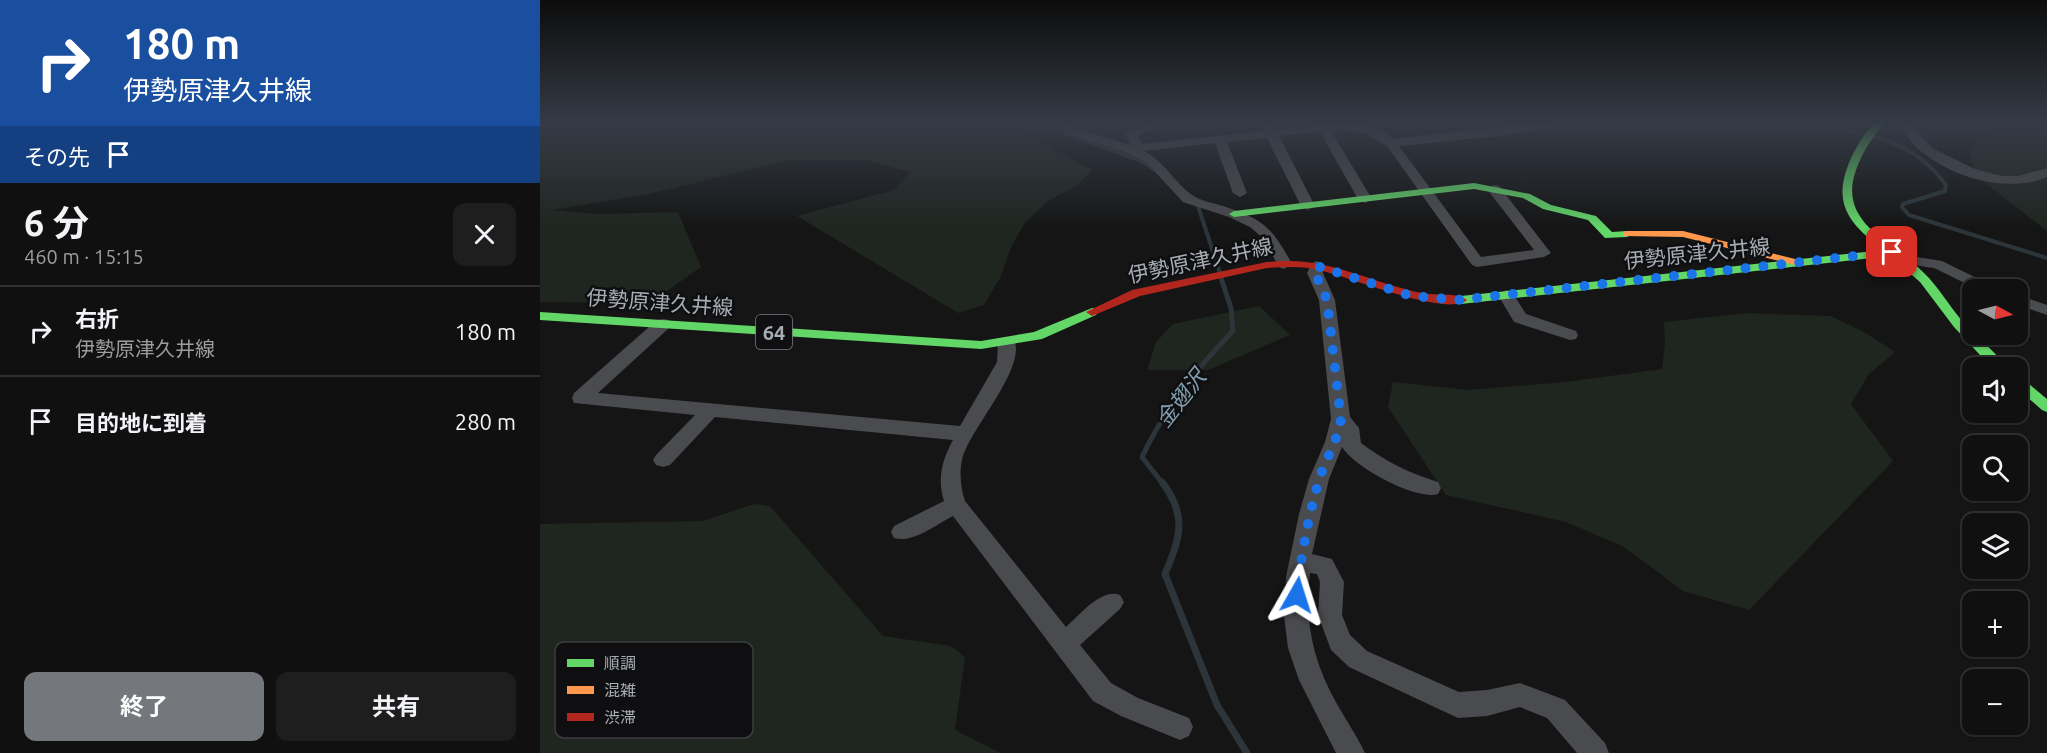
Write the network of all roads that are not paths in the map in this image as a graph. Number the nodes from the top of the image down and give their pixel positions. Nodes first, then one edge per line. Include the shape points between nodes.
1 (1149, 158) edge
2 (1227, 158) edge
3 (1284, 158) edge
4 (1342, 158) edge
5 (1401, 158) edge
6 (1857, 158) edge
7 (1941, 158) edge
8 (2047, 172) edge
9 (1494, 189) junction
10 (1426, 191) junction
11 (1240, 193) dead end
12 (1365, 198) junction
13 (1308, 206) junction
14 (1234, 214) junction
15 (1898, 256) junction
16 (1798, 263) junction
17 (1284, 264) junction
18 (1317, 266) junction
19 (1970, 279) edge
20 (1506, 295) junction
21 (2028, 303) edge
22 (2047, 310) edge
23 (540, 316) edge
24 (663, 324) junction
25 (1570, 335) dead end
26 (1007, 342) junction
27 (1990, 357) edge
28 (2028, 391) edge
29 (2047, 407) edge
30 (711, 410) junction
31 (1341, 419) junction
32 (966, 434) junction
33 (663, 460) dead end
34 (1431, 488) dead end
35 (956, 505) junction
36 (902, 532) dead end
37 (1301, 562) junction
38 (1112, 602) dead end
39 (1063, 645) junction
40 (1180, 727) dead end
41 (1351, 753) edge
42 (1595, 753) edge

1 - 14 street via 1188,199
2 - 11 street
3 - 13 street
4 - 12 street
5 - 10 street
6 - 15 main road via 1845,184 1845,196 1856,219
7 - 8 street via 1977,174 2015,180
9 - 10 main road via 1474,186
9 - 10 street via 1544,253 1477,262
9 - 16 main road via 1592,218 1609,236 1683,234
10 - 12 main road
12 - 13 main road
13 - 14 main road
14 - 17 street via 1269,236
15 - 16 main road, 伊勢原津久井線 / 64
15 - 19 street via 1938,264
15 - 27 main road via 1923,277 1954,319
16 - 20 main road, 伊勢原津久井線 / 64
17 - 18 main road, 伊勢原津久井線 / 64
17 - 26 main road, 伊勢原津久井線 / 64 via 1136,293 1053,331
18 - 20 main road, 伊勢原津久井線 / 64 via 1411,296 1458,300
18 - 31 street via 1315,273 1327,300
20 - 25 street via 1520,318
21 - 22 street
23 - 24 main road, 伊勢原津久井線 / 64
24 - 26 main road, 伊勢原津久井線 / 64 via 950,345
24 - 30 street via 581,398
26 - 32 street via 1006,362
28 - 29 main road
30 - 32 street
30 - 33 street
31 - 34 street via 1349,428 1352,446 1379,468 1409,484
31 - 37 street via 1320,479
32 - 35 street via 952,459 951,490
35 - 36 street
35 - 39 street
37 - 41 street via 1295,611 1305,665
37 - 42 street via 1324,566 1332,582 1330,615 1340,642 1358,659 1458,705 1520,694 1556,709
38 - 39 street
39 - 40 street via 1102,692

